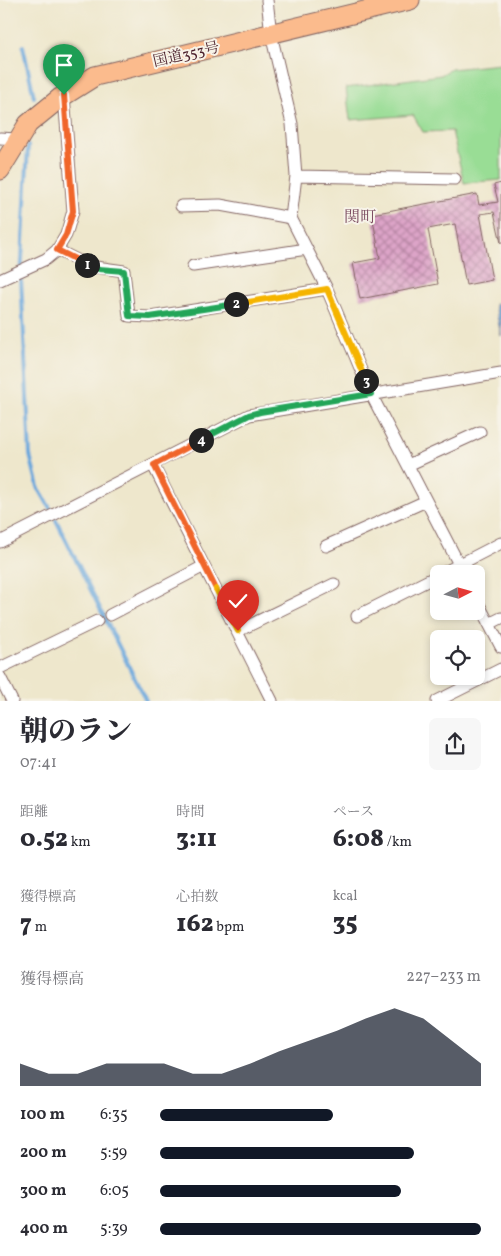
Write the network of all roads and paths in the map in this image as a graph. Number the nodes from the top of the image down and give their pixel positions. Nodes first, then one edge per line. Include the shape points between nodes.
1 (267, 0) edge
2 (410, 0) edge
3 (271, 34) junction
4 (64, 95) junction
5 (9, 138) edge
6 (0, 170) edge
7 (296, 176) junction
8 (455, 179) dead end
9 (181, 206) dead end
10 (290, 218) junction
11 (307, 249) junction
12 (57, 250) junction
13 (193, 266) dead end
14 (0, 280) edge
15 (327, 289) junction
16 (501, 373) edge
17 (371, 394) junction
18 (480, 432) dead end
19 (154, 465) junction
20 (408, 465) junction
21 (426, 500) junction
22 (0, 542) edge
23 (501, 543) edge
24 (326, 546) dead end
25 (459, 565) edge
26 (467, 565) edge
27 (204, 566) junction
28 (430, 579) edge
29 (334, 584) dead end
30 (110, 615) dead end
31 (357, 616) dead end
32 (485, 616) edge
33 (501, 618) edge
34 (97, 622) dead end
35 (489, 624) junction
36 (238, 631) junction
37 (501, 647) edge
38 (0, 668) edge
39 (501, 670) edge
40 (0, 677) edge
41 (12, 701) edge
42 (272, 701) edge
43 (437, 701) edge

1 - 3 street
2 - 3 highway, 国道353号
3 - 4 highway, 国道353号 via 108,72 89,79
3 - 7 street via 292,124
4 - 5 highway, 国道353号
4 - 12 street via 73,211 66,235
5 - 6 highway, 国道353号
7 - 8 street
7 - 10 street
9 - 10 street via 220,204
10 - 11 street
11 - 13 street
11 - 15 street
12 - 14 street
12 - 15 street via 89,266 124,271 129,316 159,316
15 - 17 street
16 - 17 street
17 - 19 street via 249,415
17 - 20 street
18 - 20 street
19 - 22 street
19 - 27 street
20 - 21 street
21 - 24 street
21 - 25 street
23 - 26 street
27 - 30 street
27 - 36 street
28 - 31 street
29 - 36 street
32 - 35 street
33 - 35 street
34 - 38 street
35 - 37 street
36 - 42 street
39 - 43 street
40 - 41 street

